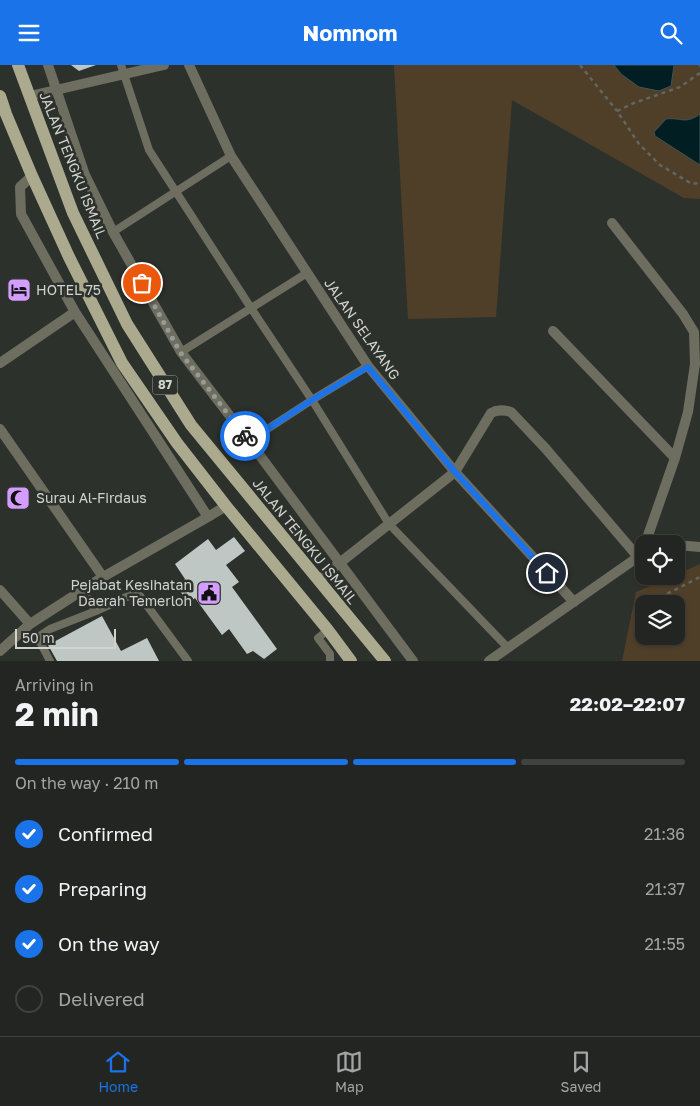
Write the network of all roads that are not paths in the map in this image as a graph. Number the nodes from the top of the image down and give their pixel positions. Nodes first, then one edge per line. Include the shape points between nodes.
1 (18, 65) edge
2 (48, 65) edge
3 (164, 65) edge
4 (189, 65) edge
5 (123, 70) edge
6 (57, 90) junction
7 (0, 96) edge
8 (30, 96) junction
9 (231, 156) junction
10 (32, 176) junction
11 (176, 191) junction
12 (612, 223) dead end
13 (112, 232) junction
14 (307, 273) junction
15 (251, 308) junction
16 (75, 312) junction
17 (553, 331) dead end
18 (180, 352) junction
19 (0, 363) edge
20 (368, 367) junction
21 (312, 400) junction
22 (0, 429) edge
23 (249, 441) junction
24 (675, 458) junction
25 (455, 472) junction
26 (226, 506) junction
27 (208, 517) junction
28 (389, 524) junction
29 (648, 535) edge
30 (685, 546) edge
31 (700, 547) edge
32 (635, 553) edge
33 (635, 559) edge
34 (339, 563) junction
35 (103, 577) junction
36 (318, 580) junction
37 (0, 590) edge
38 (82, 591) junction
39 (574, 602) junction
40 (96, 611) junction
41 (45, 615) junction
42 (30, 624) junction
43 (50, 629) junction
44 (328, 630) junction
45 (508, 648) junction
46 (0, 651) edge
47 (50, 661) edge
48 (188, 661) edge
49 (330, 661) edge
50 (351, 661) edge
51 (385, 661) edge
52 (413, 661) edge
53 (489, 661) edge

1 - 8 main road, JALAN TENGKU ISMAIL / 87
2 - 6 street, JALAN TENGKU ISMAIL
3 - 5 street
4 - 9 street, JALAN SELAYANG
5 - 6 street
5 - 11 lane via 150,150
6 - 8 street
6 - 13 street, JALAN TENGKU ISMAIL via 85,175
7 - 10 main road, 87
8 - 36 main road, JALAN TENGKU ISMAIL / 87 via 73,213 127,324 191,425
9 - 11 lane
9 - 14 street, JALAN SELAYANG
10 - 16 street via 20,187 22,214
10 - 26 main road, 87 via 122,363 177,443
11 - 13 lane
11 - 15 lane
12 - 24 street via 694,331 695,365 688,412
13 - 18 street, JALAN TENGKU ISMAIL
14 - 15 lane
14 - 20 street, JALAN SELAYANG
15 - 18 lane
15 - 21 lane
16 - 19 street
16 - 27 street
17 - 24 street
18 - 23 street, JALAN TENGKU ISMAIL
20 - 21 lane
20 - 25 street, JALAN SELAYANG
21 - 23 lane
21 - 28 lane
22 - 35 street
23 - 34 street, JALAN TENGKU ISMAIL
24 - 29 street
25 - 28 street
25 - 32 street via 491,413 503,409 511,412
25 - 39 street, JALAN SELAYANG
26 - 27 street
26 - 44 main road, 87
27 - 35 street
28 - 34 street
28 - 45 lane
30 - 31 street
33 - 39 street
34 - 36 street
34 - 52 street, JALAN TENGKU ISMAIL
35 - 38 street
36 - 51 main road, JALAN TENGKU ISMAIL / 87
37 - 42 street
38 - 40 lane
38 - 41 street
39 - 45 street
40 - 43 lane
40 - 48 lane via 133,594 140,596
41 - 42 street
41 - 43 lane
42 - 46 street
43 - 47 lane via 41,635 40,642
44 - 49 lane via 318,638 330,654
44 - 50 main road, 87
45 - 53 street

